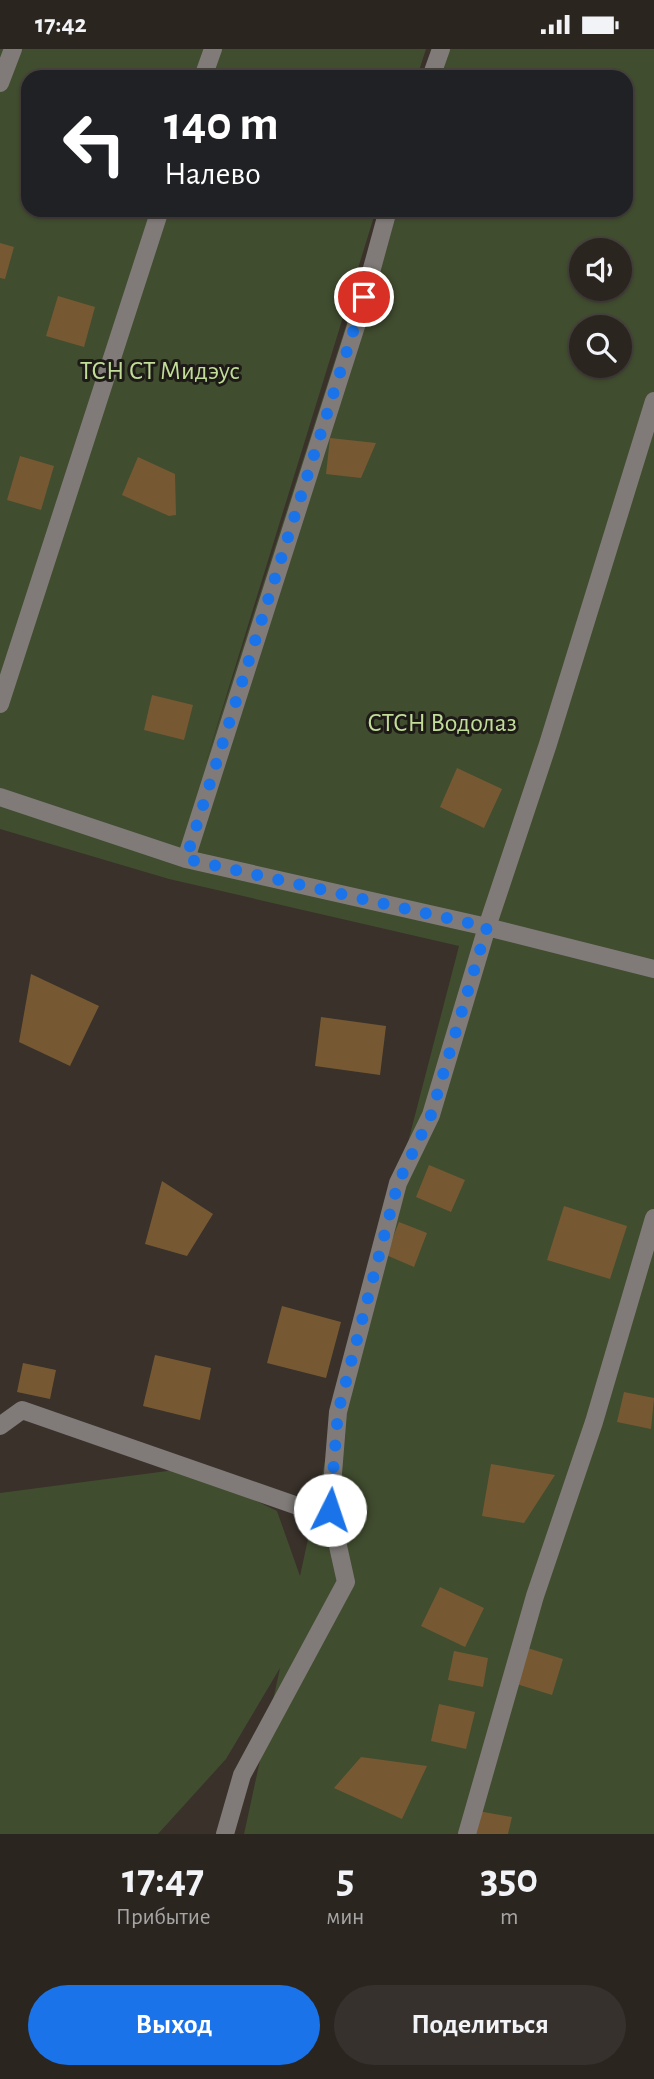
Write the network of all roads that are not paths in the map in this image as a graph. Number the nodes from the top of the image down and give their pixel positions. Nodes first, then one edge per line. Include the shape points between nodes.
1 (13, 49) edge
2 (212, 49) edge
3 (441, 49) edge
4 (205, 70) edge
5 (434, 70) edge
6 (0, 83) edge
7 (158, 217) edge
8 (386, 217) edge
9 (654, 401) edge
10 (0, 704) edge
11 (0, 797) edge
12 (186, 859) junction
13 (487, 927) junction
14 (654, 969) edge
15 (654, 1218) edge
16 (0, 1426) edge
17 (332, 1518) junction
18 (225, 1834) edge
19 (467, 1834) edge

1 - 6 street
2 - 4 street
3 - 5 street
7 - 10 street
8 - 12 street via 357,323
9 - 13 street
11 - 12 street
12 - 13 street
13 - 14 street
13 - 17 street via 431,1115 398,1183 338,1412
15 - 19 street via 594,1422 535,1597
16 - 17 street via 23,1410
17 - 18 street via 346,1582 242,1775

